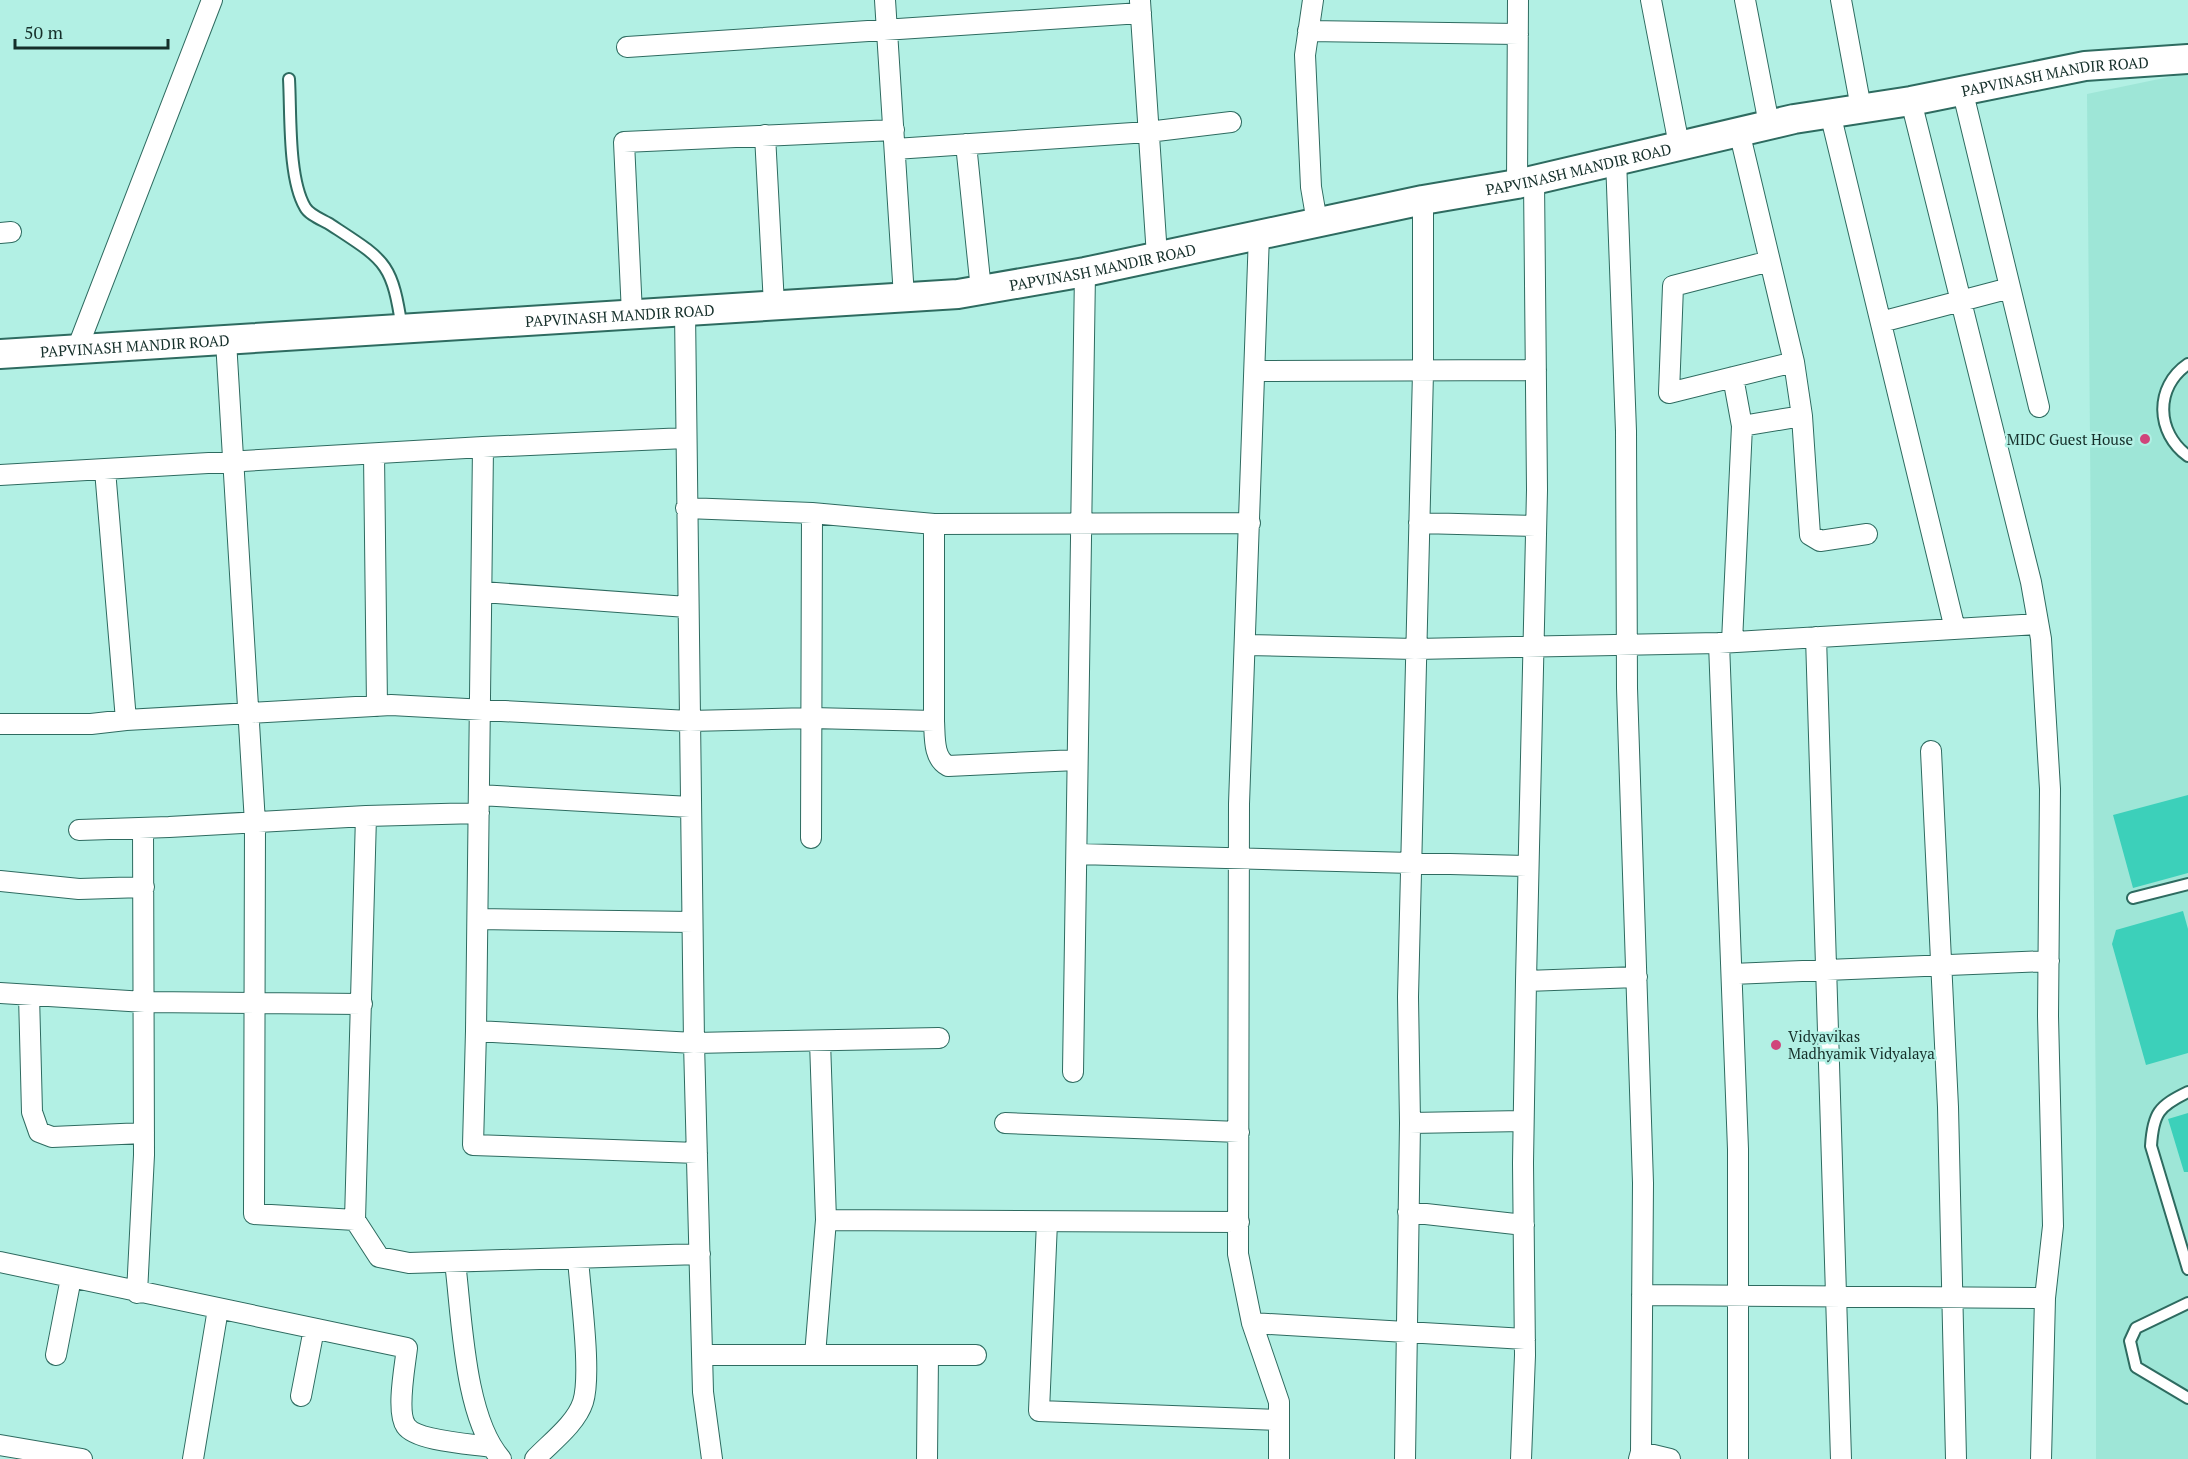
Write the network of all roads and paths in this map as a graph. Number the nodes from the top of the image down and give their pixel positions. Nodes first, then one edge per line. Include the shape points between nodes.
1 (212, 0) edge
2 (885, 0) edge
3 (1313, 0) edge
4 (1518, 0) edge
5 (1651, 0) edge
6 (1745, 0) edge
7 (1841, 0) edge
8 (1140, 6) edge
9 (887, 30) junction
10 (1308, 31) junction
11 (1518, 34) junction
12 (627, 47) dead end
13 (2188, 59) edge
14 (289, 79) dead end
15 (1962, 89) junction
16 (1911, 101) junction
17 (1862, 108) junction
18 (1830, 113) junction
19 (1231, 122) dead end
20 (1769, 124) junction
21 (894, 129) junction
22 (1739, 131) junction
23 (1148, 132) junction
24 (765, 135) junction
25 (966, 144) junction
26 (1679, 145) junction
27 (895, 149) junction
28 (1616, 159) junction
29 (1526, 182) junction
30 (1423, 200) junction
31 (1317, 222) junction
32 (1259, 234) junction
33 (1157, 256) junction
34 (1770, 261) junction
35 (1084, 272) junction
36 (2010, 288) junction
37 (981, 290) junction
38 (904, 297) junction
39 (1960, 303) junction
40 (774, 305) junction
41 (685, 311) junction
42 (632, 314) junction
43 (1881, 322) junction
44 (402, 329) junction
45 (226, 341) junction
46 (77, 350) junction
47 (1, 359) edge
48 (1794, 362) junction
49 (2188, 364) edge
50 (1536, 370) junction
51 (1255, 371) junction
52 (1423, 372) junction
53 (1732, 377) junction
54 (2038, 407) dead end
55 (1802, 416) junction
56 (1742, 426) junction
57 (686, 438) junction
58 (483, 447) junction
59 (374, 454) junction
60 (2188, 456) edge
61 (233, 464) junction
62 (105, 470) junction
63 (0, 475) edge
64 (686, 508) junction
65 (812, 513) junction
66 (1250, 523) junction
67 (1419, 523) junction
68 (934, 524) junction
69 (1081, 524) junction
70 (1536, 526) junction
71 (1867, 534) dead end
72 (482, 592) junction
73 (687, 607) junction
74 (2038, 624) junction
75 (1955, 629) junction
76 (1816, 637) junction
77 (1726, 643) junction
78 (1246, 645) junction
79 (1627, 645) junction
80 (1533, 646) junction
81 (1415, 649) junction
82 (377, 706) junction
83 (481, 709) junction
84 (247, 712) junction
85 (812, 718) junction
86 (126, 720) junction
87 (689, 721) junction
88 (933, 721) junction
89 (0, 724) edge
90 (1931, 751) dead end
91 (1077, 760) junction
92 (479, 804) junction
93 (690, 807) junction
94 (366, 816) junction
95 (255, 823) junction
96 (143, 828) junction
97 (79, 830) dead end
98 (812, 838) dead end
99 (1077, 854) junction
100 (1238, 858) junction
101 (1411, 863) junction
102 (1528, 866) junction
103 (0, 881) edge
104 (2188, 884) edge
105 (144, 887) junction
106 (2133, 898) dead end
107 (478, 919) junction
108 (692, 922) junction
109 (2049, 961) junction
110 (1942, 967) junction
111 (1826, 970) junction
112 (1732, 974) junction
113 (1637, 977) junction
114 (1526, 981) junction
115 (0, 993) edge
116 (29, 995) junction
117 (145, 1002) junction
118 (255, 1003) junction
119 (362, 1004) junction
120 (476, 1031) junction
121 (939, 1038) dead end
122 (820, 1041) junction
123 (694, 1043) junction
124 (1073, 1072) dead end
125 (2188, 1092) edge
126 (1523, 1120) junction
127 (1005, 1123) dead end
128 (1410, 1123) junction
129 (1239, 1132) junction
130 (144, 1133) junction
131 (697, 1153) junction
132 (1408, 1212) junction
133 (355, 1220) junction
134 (826, 1220) junction
135 (1047, 1222) junction
136 (1239, 1222) junction
137 (1524, 1226) junction
138 (700, 1254) junction
139 (578, 1258) junction
140 (0, 1262) edge
141 (455, 1262) junction
142 (2188, 1269) edge
143 (71, 1278) junction
144 (137, 1293) junction
145 (1642, 1295) junction
146 (1738, 1296) junction
147 (1838, 1297) junction
148 (1951, 1298) junction
149 (2045, 1298) junction
150 (2188, 1303) edge
151 (218, 1309) junction
152 (1252, 1323) junction
153 (314, 1329) junction
154 (1406, 1332) junction
155 (1525, 1339) junction
156 (56, 1355) dead end
157 (702, 1355) junction
158 (815, 1355) junction
159 (928, 1355) junction
160 (976, 1355) dead end
161 (301, 1396) dead end
162 (2188, 1398) edge
163 (1279, 1420) junction
164 (0, 1445) edge
165 (496, 1453) edge
166 (1640, 1456) edge
167 (60, 1457) edge
168 (82, 1459) edge
169 (193, 1459) edge
170 (535, 1459) edge
171 (712, 1459) edge
172 (927, 1459) edge
173 (1279, 1459) edge
174 (1405, 1459) edge
175 (1521, 1459) edge
176 (1670, 1459) edge
177 (1738, 1459) edge
178 (1841, 1459) edge
179 (1956, 1459) edge
180 (2041, 1459) edge

1 - 46 street
2 - 9 street
3 - 10 street
4 - 11 street
5 - 26 street
6 - 20 street
7 - 17 street
8 - 9 street
8 - 23 street
9 - 12 street
9 - 21 street
10 - 11 street
10 - 31 street via 1307,114
11 - 29 street
13 - 15 street, PAPVINASH MANDIR ROAD via 2085,66
14 - 44 lane via 296,188 306,210 373,253 388,270 396,289
15 - 16 street, PAPVINASH MANDIR ROAD
15 - 36 street
16 - 17 street, PAPVINASH MANDIR ROAD
16 - 39 street
17 - 18 street, PAPVINASH MANDIR ROAD
18 - 20 street, PAPVINASH MANDIR ROAD
18 - 43 street
19 - 23 street
20 - 22 street, PAPVINASH MANDIR ROAD
21 - 24 street
21 - 27 street
22 - 26 street, PAPVINASH MANDIR ROAD
22 - 34 street
23 - 25 street
23 - 33 street
24 - 40 street
24 - 42 street via 624,142
25 - 27 street
25 - 37 street
26 - 28 street, PAPVINASH MANDIR ROAD
27 - 38 street
28 - 29 street, PAPVINASH MANDIR ROAD
28 - 79 street via 1626,431
29 - 30 street, PAPVINASH MANDIR ROAD
29 - 50 street
30 - 31 street, PAPVINASH MANDIR ROAD
30 - 52 street
31 - 32 street, PAPVINASH MANDIR ROAD
32 - 33 street, PAPVINASH MANDIR ROAD
32 - 51 street
33 - 35 street, PAPVINASH MANDIR ROAD
34 - 48 street
34 - 53 street via 1673,286 1669,393
35 - 37 street, PAPVINASH MANDIR ROAD
35 - 69 street
36 - 39 street
36 - 54 street
37 - 38 street, PAPVINASH MANDIR ROAD
38 - 40 street, PAPVINASH MANDIR ROAD
39 - 43 street
39 - 74 street
40 - 41 street, PAPVINASH MANDIR ROAD
41 - 42 street, PAPVINASH MANDIR ROAD
41 - 57 street
42 - 44 street, PAPVINASH MANDIR ROAD
43 - 75 street
44 - 45 street, PAPVINASH MANDIR ROAD
45 - 46 street, PAPVINASH MANDIR ROAD
45 - 61 street
46 - 47 street, PAPVINASH MANDIR ROAD
48 - 53 street
48 - 55 street
49 - 60 lane via 2168,385 2162,410 2169,436
50 - 52 street
50 - 70 street
51 - 52 street
51 - 66 street
52 - 67 street
53 - 56 street
55 - 56 street
55 - 71 street via 1810,535 1820,541
56 - 77 street
57 - 58 street
57 - 64 street
58 - 59 street
58 - 72 street
59 - 61 street
59 - 82 street
61 - 62 street
61 - 84 street
62 - 63 street
62 - 86 street
64 - 65 street
64 - 73 street
65 - 68 street
65 - 85 street
66 - 69 street
66 - 78 street
67 - 70 street
67 - 81 street
68 - 69 street
68 - 88 street
69 - 91 street
70 - 80 street
72 - 73 street
72 - 83 street
73 - 87 street
74 - 75 street
74 - 109 street via 2050,789
75 - 76 street
76 - 77 street
76 - 111 street
77 - 79 street
77 - 112 street
78 - 81 street
78 - 100 street
79 - 80 street
79 - 113 street
80 - 81 street
80 - 102 street
81 - 101 street
82 - 83 street
82 - 84 street
83 - 87 street
83 - 92 street
84 - 86 street
84 - 95 street
85 - 87 street
85 - 88 street
85 - 98 street
86 - 89 street
87 - 93 street
88 - 91 street via 937,755 948,766
90 - 110 street
91 - 99 street
92 - 93 street
92 - 94 street
92 - 107 street
93 - 108 street
94 - 95 street
94 - 119 street
95 - 96 street
95 - 118 street
96 - 97 street
96 - 105 street
99 - 100 street
99 - 124 street
100 - 101 street
100 - 129 street
101 - 102 street
101 - 128 street
102 - 114 street
103 - 105 street via 79,889
104 - 106 lane
105 - 117 street
107 - 108 street
107 - 120 street
108 - 123 street
109 - 110 street
109 - 149 street via 2053,1226
110 - 111 street
110 - 148 street
111 - 112 street
111 - 147 street
112 - 146 street
113 - 114 street
113 - 145 street
114 - 126 street
115 - 116 street
116 - 117 street
116 - 130 street via 32,1112 39,1132 52,1137
117 - 118 street
117 - 130 street
118 - 119 street
118 - 133 street via 254,1214
119 - 133 street
120 - 123 street
120 - 131 street via 473,1145
121 - 122 street
122 - 123 street
122 - 134 street
123 - 131 street
125 - 142 lane via 2161,1107 2152,1125 2151,1146
126 - 128 street
126 - 137 street
127 - 129 street
128 - 132 street
129 - 136 street
130 - 144 street
131 - 138 street
132 - 137 street
132 - 154 street
133 - 141 street via 379,1257 409,1263
134 - 135 street
134 - 158 street
135 - 136 street
135 - 163 street via 1039,1411
136 - 152 street via 1238,1254
137 - 155 street
138 - 139 street
138 - 157 street
139 - 141 street
139 - 170 street via 586,1382 583,1403 569,1424
140 - 143 street
141 - 165 street via 473,1394 478,1417
143 - 144 street
143 - 156 street
144 - 151 street
145 - 146 street
145 - 166 street
146 - 147 street
146 - 177 street
147 - 148 street
147 - 178 street
148 - 149 street
148 - 179 street
149 - 180 street
150 - 162 lane via 2136,1328 2130,1341 2136,1367
151 - 153 street
151 - 169 street
152 - 154 street
152 - 163 street via 1279,1402
153 - 161 street
153 - 165 street via 407,1348 402,1406 406,1426 415,1435
154 - 155 street
154 - 174 street
155 - 175 street
157 - 158 street
157 - 171 street
158 - 159 street
159 - 160 street
159 - 172 street
163 - 173 street
164 - 167 street
166 - 176 street
167 - 168 street

